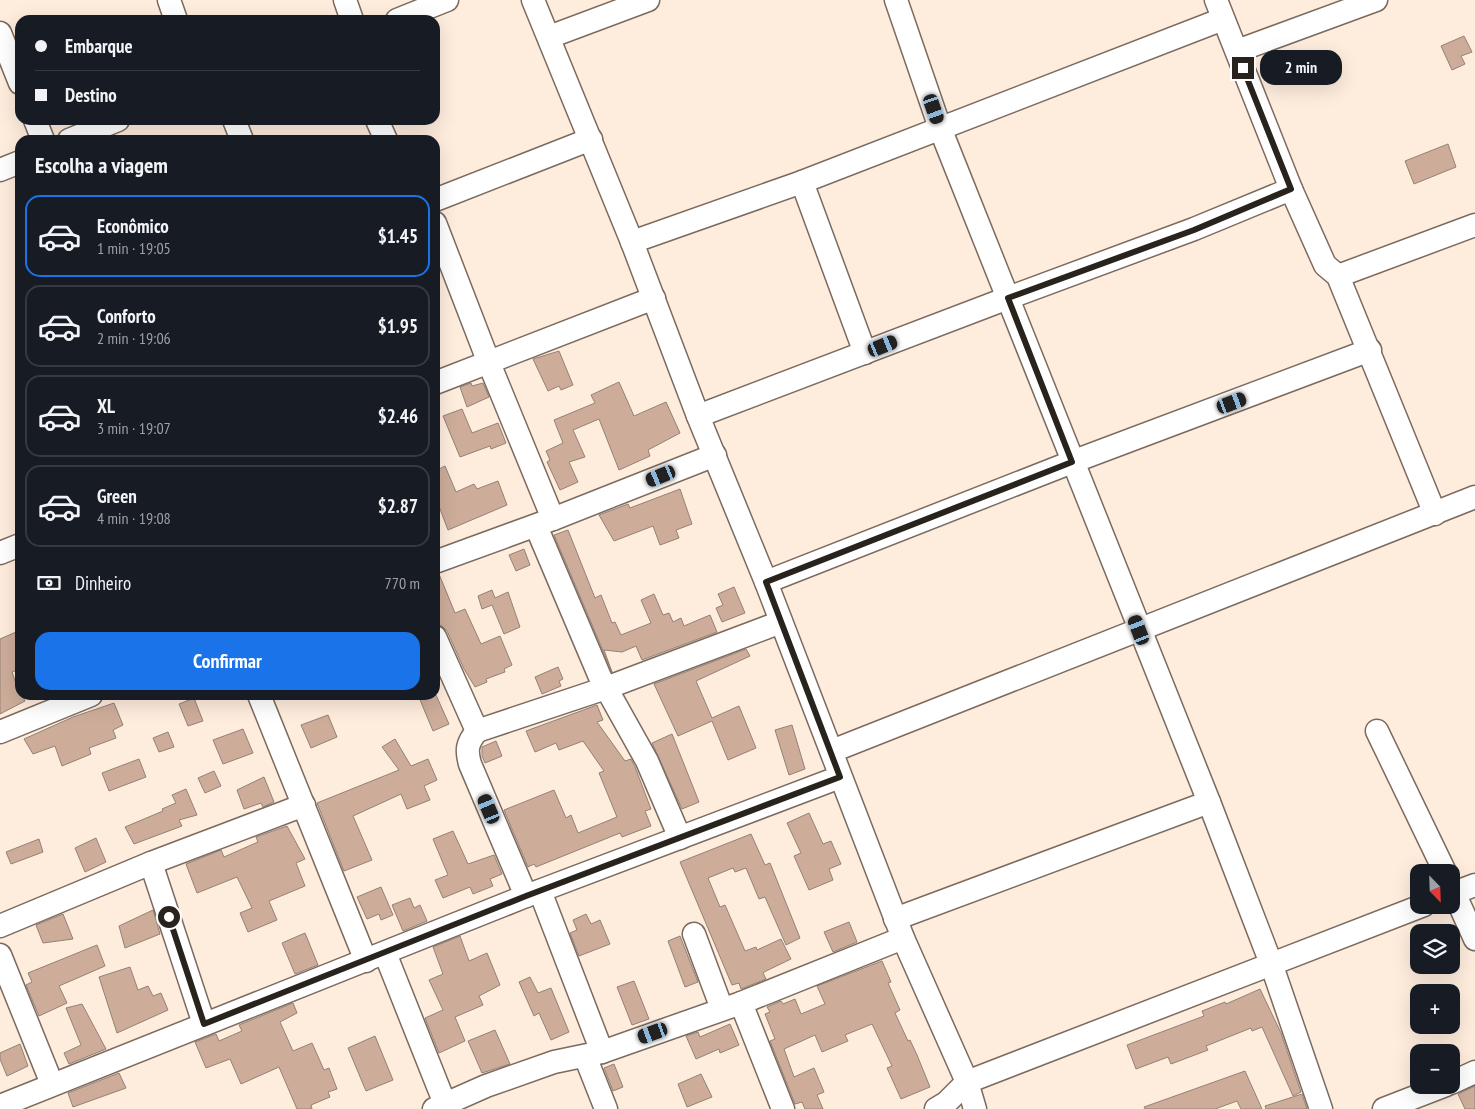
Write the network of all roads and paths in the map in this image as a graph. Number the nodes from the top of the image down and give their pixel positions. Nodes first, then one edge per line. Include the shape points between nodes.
1 (169, 0) edge
2 (345, 0) edge
3 (447, 0) edge
4 (533, 0) edge
5 (648, 0) edge
6 (896, 0) edge
7 (1376, 0) edge
8 (1220, 10) edge
9 (174, 15) edge
10 (350, 15) edge
11 (410, 15) edge
12 (0, 33) edge
13 (549, 37) junction
14 (1237, 51) junction
15 (15, 70) edge
16 (106, 125) edge
17 (940, 128) junction
18 (81, 135) edge
19 (591, 139) junction
20 (802, 182) junction
21 (1291, 189) junction
22 (440, 198) edge
23 (1475, 225) edge
24 (440, 236) edge
25 (632, 242) junction
26 (1338, 276) junction
27 (654, 298) junction
28 (1008, 298) junction
29 (1370, 350) junction
30 (865, 353) junction
31 (489, 363) junction
32 (440, 381) edge
33 (698, 416) junction
34 (715, 455) junction
35 (1072, 462) junction
36 (1475, 497) edge
37 (1435, 514) junction
38 (545, 523) junction
39 (440, 560) edge
40 (766, 582) junction
41 (781, 622) junction
42 (1139, 630) junction
43 (440, 648) edge
44 (606, 688) junction
45 (73, 700) edge
46 (261, 700) edge
47 (477, 731) junction
48 (1377, 731) dead end
49 (0, 732) edge
50 (832, 751) junction
51 (840, 777) junction
52 (1209, 802) junction
53 (304, 805) junction
54 (680, 838) junction
55 (151, 863) junction
56 (1441, 864) edge
57 (533, 894) junction
58 (1460, 895) edge
59 (1410, 911) edge
60 (0, 926) edge
61 (899, 929) junction
62 (694, 934) dead end
63 (1475, 939) edge
64 (0, 955) edge
65 (376, 957) junction
66 (1272, 966) junction
67 (731, 1006) junction
68 (204, 1024) junction
69 (594, 1054) junction
70 (1475, 1072) edge
71 (1460, 1079) edge
72 (967, 1082) junction
73 (52, 1084) junction
74 (1423, 1094) edge
75 (0, 1106) edge
76 (440, 1107) edge
77 (606, 1109) edge
78 (783, 1109) edge
79 (936, 1109) edge
80 (975, 1109) edge
81 (1322, 1109) edge
82 (1384, 1109) edge

1 - 9 street
2 - 10 street
3 - 11 street
4 - 13 street
5 - 13 street
6 - 17 street
7 - 14 street
8 - 14 street
8 - 17 street
12 - 15 street
13 - 19 street
14 - 21 street
16 - 18 street
17 - 20 street
17 - 28 street
19 - 22 street
19 - 25 street
20 - 25 street
20 - 30 street
21 - 26 street via 1325,265
21 - 28 street via 1194,230
23 - 26 street
24 - 31 street
25 - 27 street
26 - 29 street
27 - 31 street
27 - 33 street
28 - 30 street
28 - 35 street
29 - 35 street
29 - 37 street
30 - 33 street
31 - 32 street
31 - 38 street
33 - 34 street
34 - 38 street
34 - 40 street
35 - 40 street
35 - 42 street
36 - 37 street
37 - 42 street
38 - 39 street
38 - 44 street
40 - 41 street
41 - 44 street
41 - 50 street
42 - 50 street
42 - 52 street
43 - 47 street
44 - 47 street
44 - 54 street via 647,761
45 - 49 street
46 - 53 street
47 - 57 street via 466,752 470,764
48 - 56 street
50 - 51 street
51 - 54 street
51 - 61 street
52 - 61 street
52 - 66 street
53 - 55 street
53 - 65 street
54 - 57 street
55 - 60 street
55 - 68 street
57 - 65 street
57 - 69 street
58 - 63 street
59 - 66 street
61 - 67 street
61 - 72 street
62 - 67 street
64 - 73 street
65 - 68 street
65 - 76 street
66 - 72 street
66 - 81 street
67 - 69 street
67 - 78 street
68 - 73 street
69 - 76 street via 486,1086
69 - 77 street
70 - 71 street
72 - 79 street
72 - 80 street
73 - 75 street
74 - 82 street

